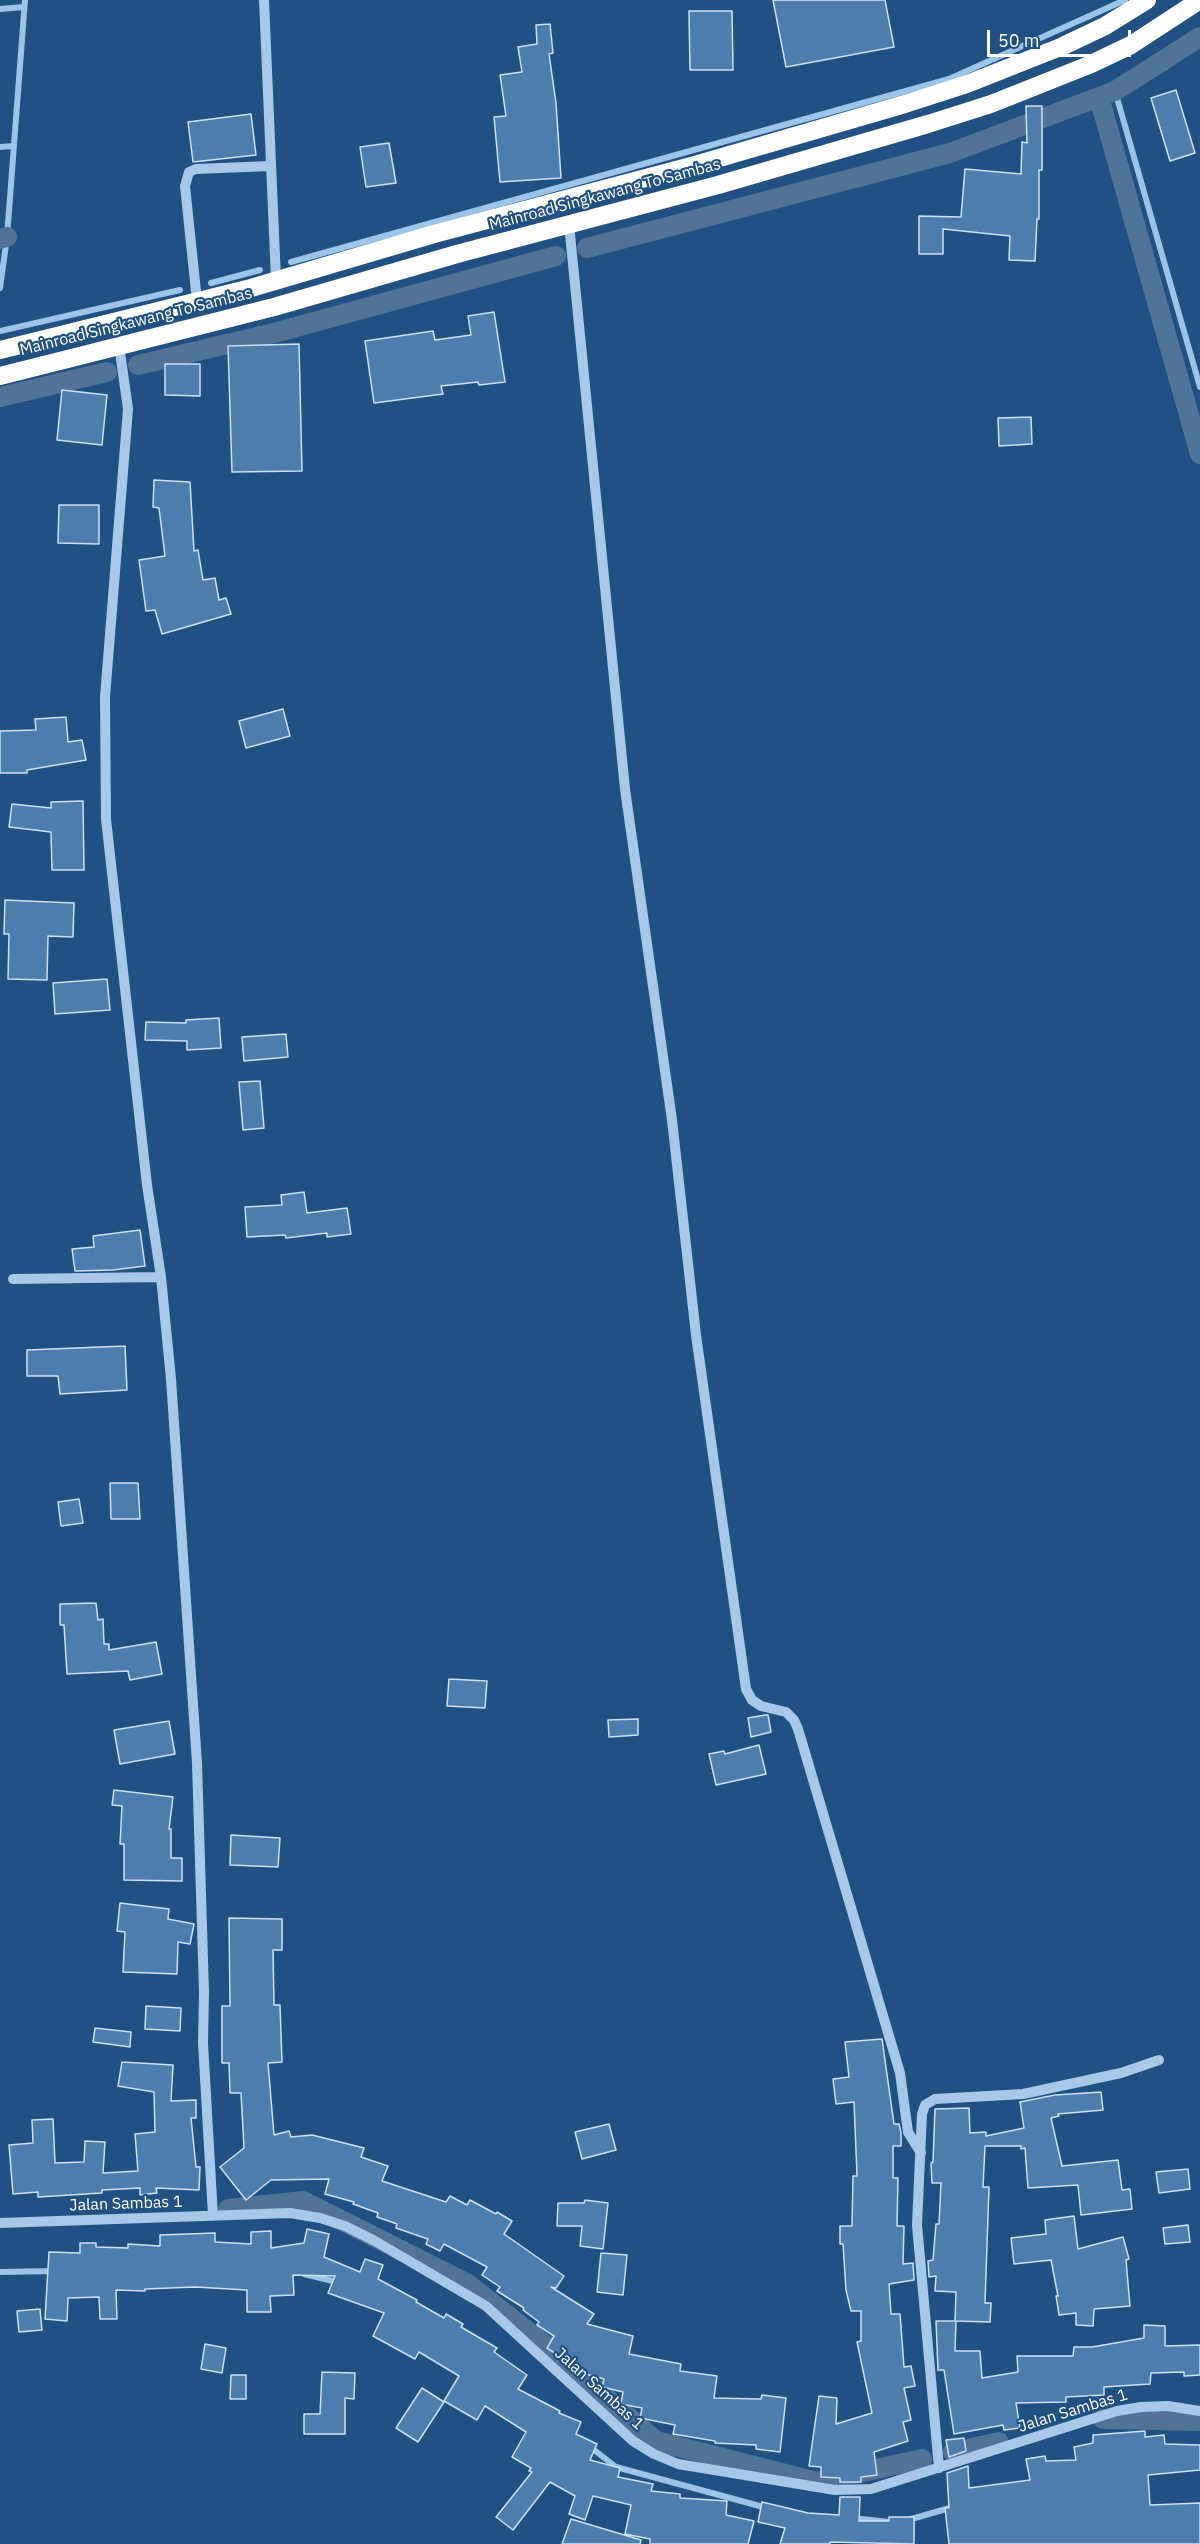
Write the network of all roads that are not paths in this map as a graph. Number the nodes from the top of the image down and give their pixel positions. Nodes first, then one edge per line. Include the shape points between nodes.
1 (264, 0) edge
2 (1147, 0) edge
3 (1200, 0) edge
4 (271, 166) junction
5 (668, 172) junction
6 (669, 197) junction
7 (569, 224) junction
8 (276, 280) junction
9 (197, 301) junction
10 (119, 345) junction
11 (0, 350) edge
12 (0, 376) edge
13 (161, 1277) junction
14 (13, 1279) dead end
15 (1159, 2060) dead end
16 (921, 2153) junction
17 (213, 2216) junction
18 (0, 2223) edge
19 (1200, 2410) edge
20 (939, 2468) junction

1 - 4 street
2 - 5 highway, Mainroad Singkawang To Sambas via 1074,41 967,84
3 - 6 highway, Mainroad Singkawang To Sambas via 1131,45 991,104
4 - 8 street
4 - 9 street via 189,172 185,186
5 - 6 highway
5 - 8 highway, Mainroad Singkawang To Sambas
6 - 7 highway, Mainroad Singkawang To Sambas
7 - 10 highway, Mainroad Singkawang To Sambas via 274,307
7 - 16 street via 625,789 746,1689 761,1706 786,1712 798,1729 900,2073 908,2132
8 - 9 highway, Mainroad Singkawang To Sambas
9 - 11 highway, Mainroad Singkawang To Sambas
10 - 12 highway, Mainroad Singkawang To Sambas
10 - 13 street via 128,410 105,697 106,819
13 - 14 street
13 - 17 street via 197,1763 203,2043
15 - 16 street via 1121,2073 1023,2094 928,2101 922,2114
16 - 20 street via 917,2225
17 - 18 street, Jalan Sambas 1
17 - 20 street, Jalan Sambas 1 via 290,2213 345,2226 375,2241 486,2306 633,2440 678,2464 835,2490 871,2489
19 - 20 street, Jalan Sambas 1 via 1168,2406 1117,2411

